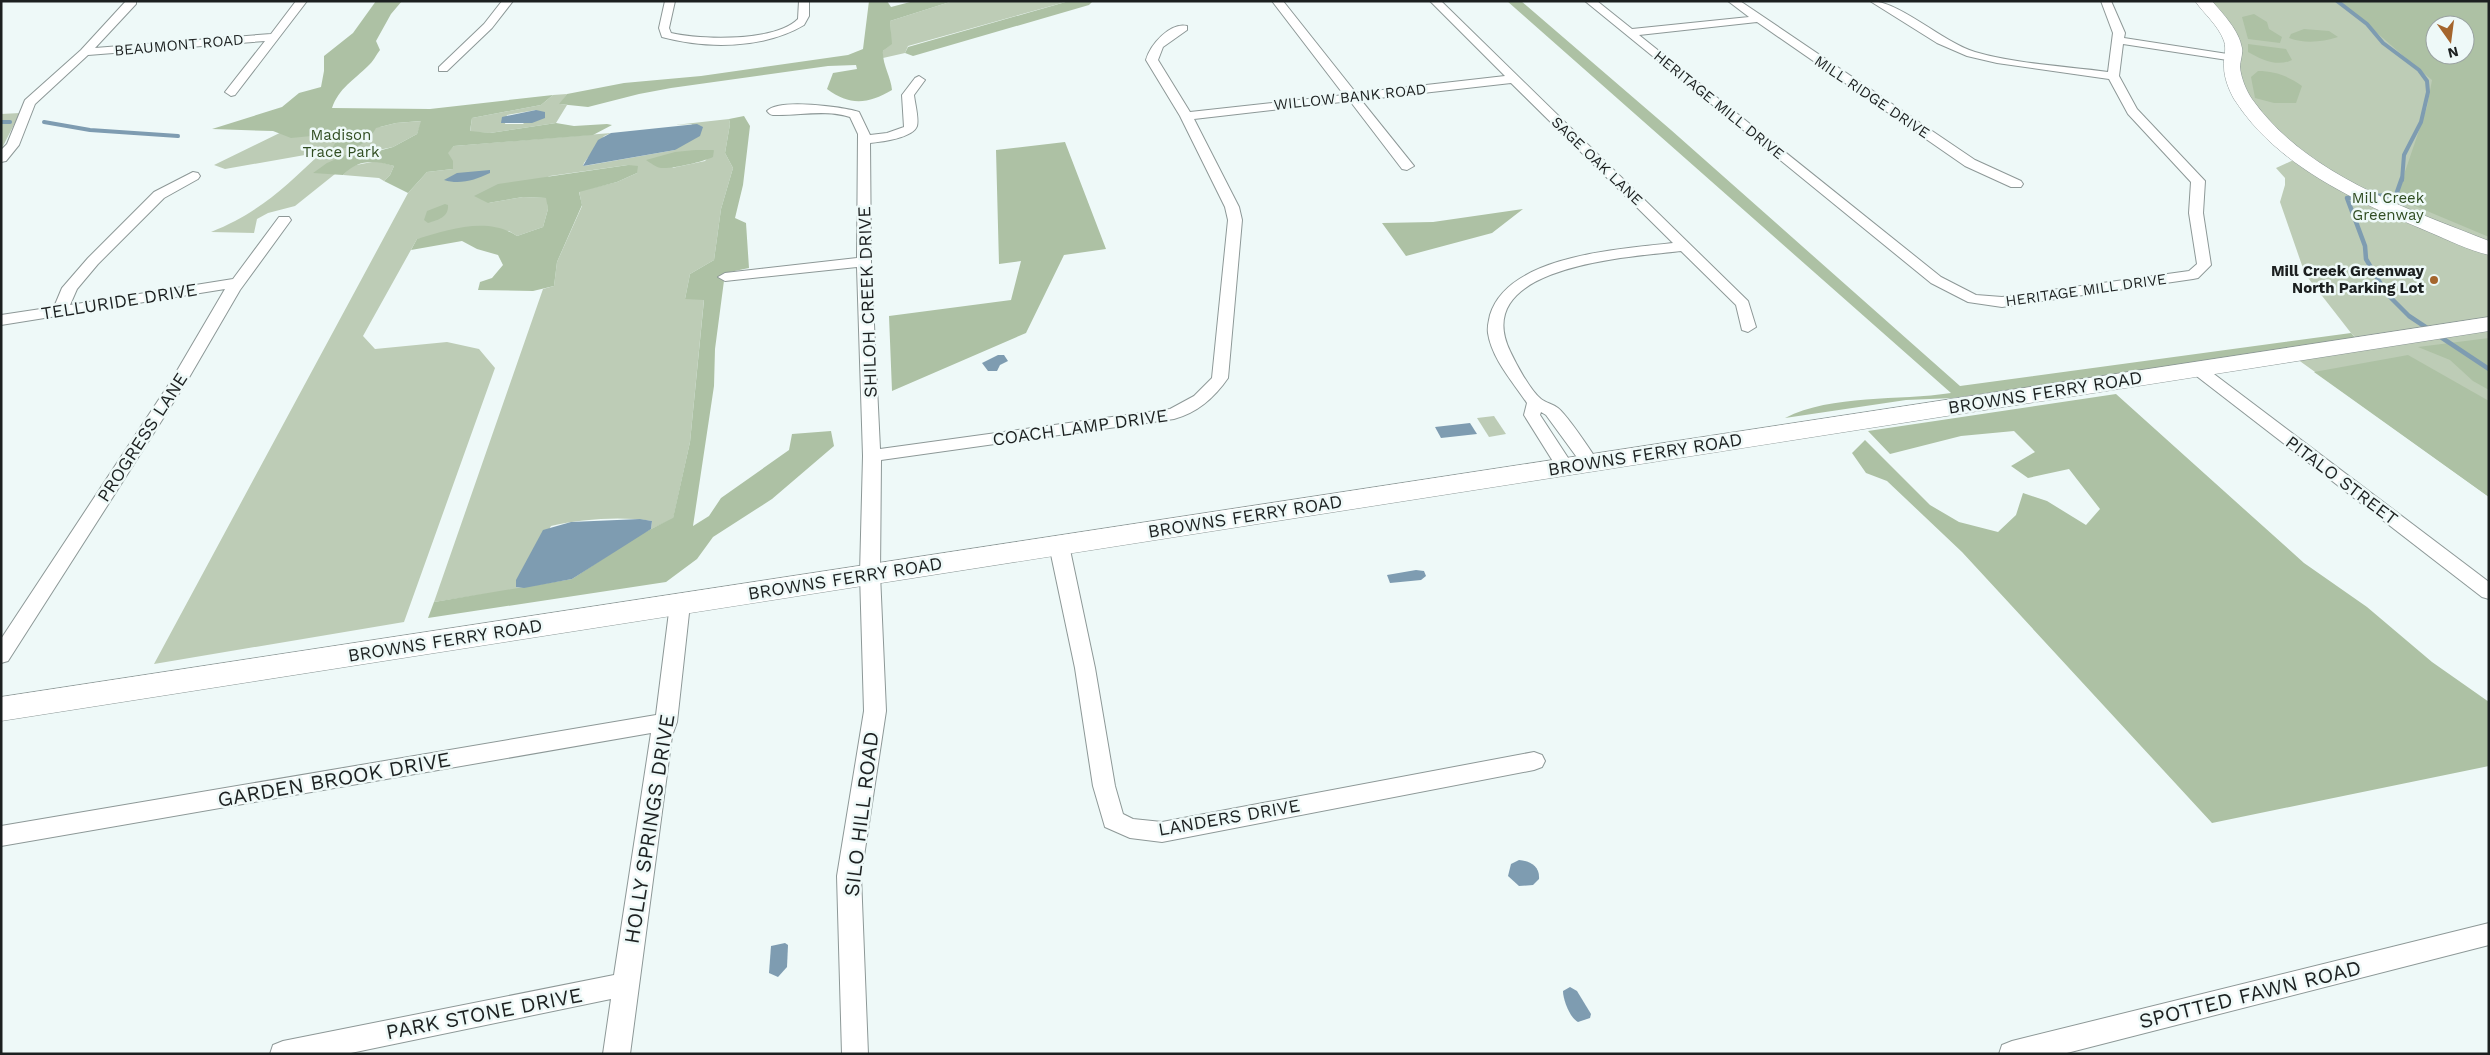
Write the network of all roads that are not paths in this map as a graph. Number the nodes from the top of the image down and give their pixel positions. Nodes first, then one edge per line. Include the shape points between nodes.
1 (131, 1) edge
2 (302, 1) edge
3 (508, 1) edge
4 (670, 1) edge
5 (804, 1) edge
6 (1278, 1) edge
7 (1435, 1) edge
8 (1590, 1) edge
9 (1733, 1) edge
10 (1875, 1) edge
11 (2203, 1) edge
12 (2106, 2) edge
13 (1758, 19) junction
14 (1183, 28) dead end
15 (1630, 33) junction
16 (2118, 37) junction
17 (273, 38) junction
18 (85, 52) junction
19 (2234, 53) junction
20 (443, 68) dead end
21 (2112, 76) junction
22 (1514, 79) junction
23 (919, 80) dead end
24 (231, 92) dead end
25 (1352, 96) junction
26 (773, 111) dead end
27 (1186, 116) junction
28 (864, 140) junction
29 (1, 158) edge
30 (1407, 166) dead end
31 (193, 176) dead end
32 (2016, 184) dead end
33 (284, 220) dead end
34 (1684, 246) junction
35 (2489, 249) edge
36 (864, 262) junction
37 (725, 277) dead end
38 (237, 283) junction
39 (60, 311) junction
40 (1, 320) edge
41 (2489, 324) edge
42 (1748, 327) dead end
43 (2196, 368) junction
44 (1535, 403) junction
45 (872, 456) junction
46 (1578, 465) junction
47 (1059, 545) junction
48 (870, 574) junction
49 (2489, 592) edge
50 (680, 604) junction
51 (1, 656) edge
52 (1, 709) edge
53 (666, 722) junction
54 (1534, 761) dead end
55 (1, 836) edge
56 (2489, 934) edge
57 (626, 984) junction
58 (283, 1054) edge
59 (616, 1054) edge
60 (855, 1054) edge
61 (2012, 1054) edge

1 - 18 street
2 - 17 street
3 - 20 street via 488,26
4 - 5 street via 664,28 666,35 678,40 704,42 758,37 792,28 801,22
6 - 25 street
7 - 22 street, SAGE OAK LANE
8 - 15 street, HERITAGE MILL DRIVE
9 - 13 street, MILL RIDGE DRIVE
10 - 21 street via 1941,41 1971,54
11 - 19 street via 2226,28
12 - 16 street
13 - 15 street
13 - 32 street, MILL RIDGE DRIVE via 1970,163
14 - 27 street, COACH LAMP DRIVE via 1163,40 1153,51 1152,60
15 - 21 street, HERITAGE MILL DRIVE via 1936,280 1973,299 2002,302 2193,275 2204,265 2196,213 2198,181 2132,111
16 - 19 street
16 - 21 street
17 - 18 street, BEAUMONT ROAD
17 - 24 street
18 - 29 street via 30,103 13,145
19 - 35 street via 2232,68 2237,91 2252,113 2285,145 2379,203
22 - 25 street, WILLOW BANK ROAD
22 - 34 street, SAGE OAK LANE
23 - 28 street via 908,95 909,130
25 - 27 street, WILLOW BANK ROAD
25 - 30 street
26 - 28 street, SHILOH CREEK DRIVE via 809,108 855,115
27 - 45 street, COACH LAMP DRIVE via 1232,207 1235,220 1220,378 1210,391 1195,404 1174,414
28 - 36 street, SHILOH CREEK DRIVE
31 - 39 street via 159,195 93,261 70,288
33 - 38 street, PROGRESS LANE
34 - 42 street, SAGE OAK LANE via 1743,304
34 - 44 street via 1560,265 1532,276 1509,292 1498,309 1496,334 1500,348
36 - 37 street
36 - 45 street, SHILOH CREEK DRIVE
38 - 39 street, TELLURIDE DRIVE
38 - 51 street, PROGRESS LANE via 179,381
39 - 40 street, TELLURIDE DRIVE
41 - 43 street, BROWNS FERRY ROAD
43 - 46 street, BROWNS FERRY ROAD
43 - 49 street, PITALO STREET
44 - 46 street via 1552,411
44 - 46 street via 1532,415
45 - 48 street, SHILOH CREEK DRIVE
46 - 47 street, BROWNS FERRY ROAD
47 - 48 street, BROWNS FERRY ROAD
47 - 54 street, LANDERS DRIVE via 1085,668 1104,786 1113,820 1130,828 1162,832
48 - 50 street, BROWNS FERRY ROAD
48 - 60 street, SILO HILL ROAD via 874,711 849,876
50 - 52 street, BROWNS FERRY ROAD
50 - 53 street, HOLLY SPRINGS DRIVE
53 - 55 street, GARDEN BROOK DRIVE
53 - 57 street, HOLLY SPRINGS DRIVE via 661,736
56 - 61 street, SPOTTED FAWN ROAD
57 - 58 street, PARK STONE DRIVE
57 - 59 street, HOLLY SPRINGS DRIVE

